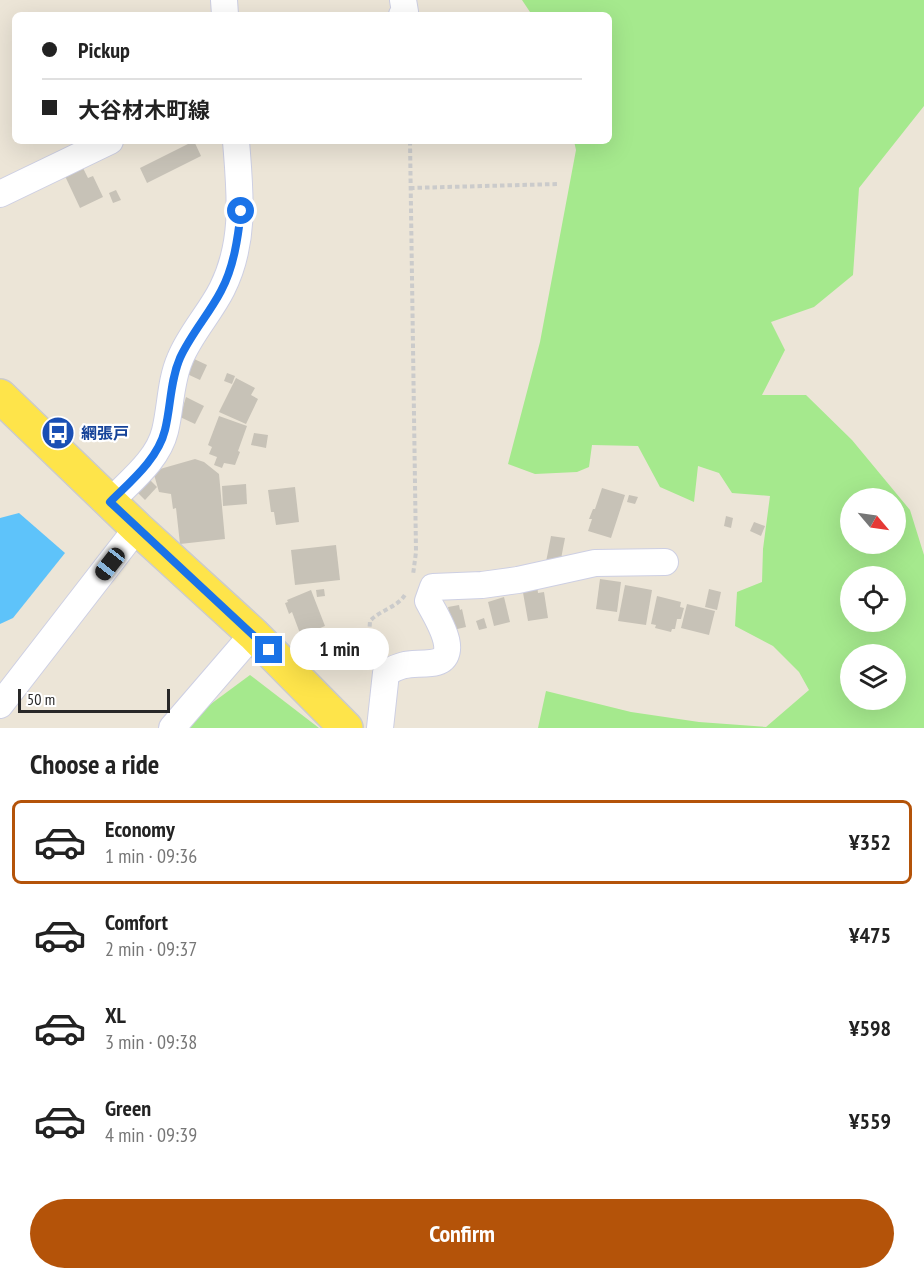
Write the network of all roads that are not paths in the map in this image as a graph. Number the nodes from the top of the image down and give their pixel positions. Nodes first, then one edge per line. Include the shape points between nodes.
1 (104, 144) edge
2 (236, 144) edge
3 (0, 194) edge
4 (0, 396) edge
5 (110, 502) junction
6 (137, 528) junction
7 (665, 562) dead end
8 (253, 634) junction
9 (0, 705) edge
10 (172, 728) edge
11 (346, 728) edge
12 (380, 728) edge

1 - 3 street
2 - 5 street via 241,211 229,273 181,356 159,445 151,460
4 - 5 main road
5 - 6 main road
6 - 8 main road
6 - 9 street
7 - 12 street via 595,563 509,581 433,587 428,601 448,647 444,657 434,663 400,665 386,673
8 - 10 street
8 - 11 main road

